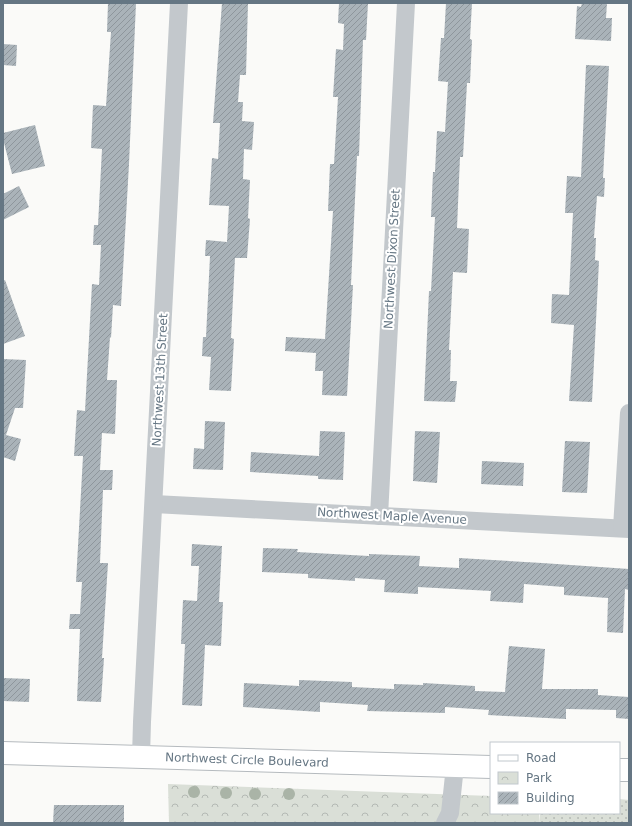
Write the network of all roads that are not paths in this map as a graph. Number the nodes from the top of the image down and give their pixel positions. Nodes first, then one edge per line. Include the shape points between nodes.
1 (179, 3) edge
2 (406, 3) edge
3 (629, 414) edge
4 (154, 504) junction
5 (379, 516) junction
6 (626, 529) edge
7 (3, 753) edge
8 (141, 757) junction
9 (455, 766) junction
10 (490, 767) edge
11 (445, 823) edge

1 - 4 street, Northwest 13th Street
2 - 5 street, Northwest Dixon Street
3 - 6 street
4 - 5 street, Northwest Maple Avenue
4 - 8 street, Northwest 13th Street
5 - 6 street, Northwest Maple Avenue
7 - 8 main road, Northwest Circle Boulevard
8 - 9 main road, Northwest Circle Boulevard
9 - 10 main road, Northwest Circle Boulevard
9 - 11 street via 450,813

